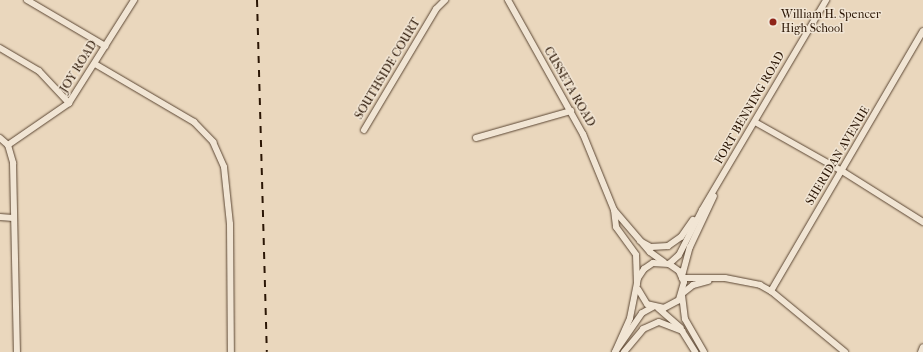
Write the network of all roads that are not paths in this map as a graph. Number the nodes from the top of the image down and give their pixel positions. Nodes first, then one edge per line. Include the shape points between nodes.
1 (27, 0) edge
2 (134, 0) edge
3 (445, 0) edge
4 (508, 0) edge
5 (826, 0) edge
6 (923, 31) edge
7 (105, 46) junction
8 (0, 48) edge
9 (95, 64) junction
10 (69, 103) junction
11 (571, 111) junction
12 (755, 122) junction
13 (364, 130) dead end
14 (0, 138) edge
15 (476, 138) dead end
16 (8, 145) junction
17 (842, 171) junction
18 (718, 184) junction
19 (614, 210) junction
20 (702, 210) junction
21 (0, 217) edge
22 (13, 218) junction
23 (923, 222) edge
24 (640, 241) junction
25 (666, 263) junction
26 (682, 277) junction
27 (713, 279) junction
28 (638, 286) junction
29 (771, 291) junction
30 (682, 294) junction
31 (655, 308) junction
32 (685, 334) junction
33 (923, 347) edge
34 (17, 352) edge
35 (231, 352) edge
36 (615, 352) edge
37 (624, 352) edge
38 (695, 352) edge
39 (704, 352) edge
40 (845, 352) edge
41 (921, 352) edge

1 - 7 street
2 - 7 street, JOY ROAD
3 - 13 street, SOUTHSIDE COURT via 436,9
4 - 11 street, CUSSETA ROAD
5 - 12 street, FORT BENNING ROAD
6 - 17 street, SHERIDAN AVENUE
7 - 9 street, JOY ROAD
8 - 10 street via 39,71
9 - 10 street, JOY ROAD
9 - 35 street via 194,122 213,142 224,167 230,224
10 - 16 street, JOY ROAD
11 - 15 street
11 - 19 street, CUSSETA ROAD
12 - 17 street
12 - 18 street, FORT BENNING ROAD
14 - 16 street
16 - 22 street via 13,163
17 - 23 street
17 - 29 street, SHERIDAN AVENUE
18 - 20 street, FORT BENNING ROAD
18 - 26 street, FORT BENNING ROAD via 690,247
19 - 24 street, CUSSETA ROAD
19 - 28 street, CUSSETA ROAD via 616,227 636,255
20 - 24 street via 681,237 672,244 656,248
20 - 25 street, FORT BENNING ROAD via 678,255
21 - 22 street
22 - 34 street
24 - 25 street, CUSSETA ROAD
25 - 26 street
25 - 28 street via 648,266 641,273
26 - 27 street
26 - 30 street
27 - 29 street via 746,281
27 - 30 street via 693,285
28 - 31 street via 643,300
28 - 36 street via 630,318
29 - 40 street
30 - 31 street via 669,307
30 - 39 street via 685,319
31 - 32 street via 675,321
31 - 36 street via 642,314
32 - 37 street via 669,324 654,324 643,329
32 - 38 street
33 - 41 street

